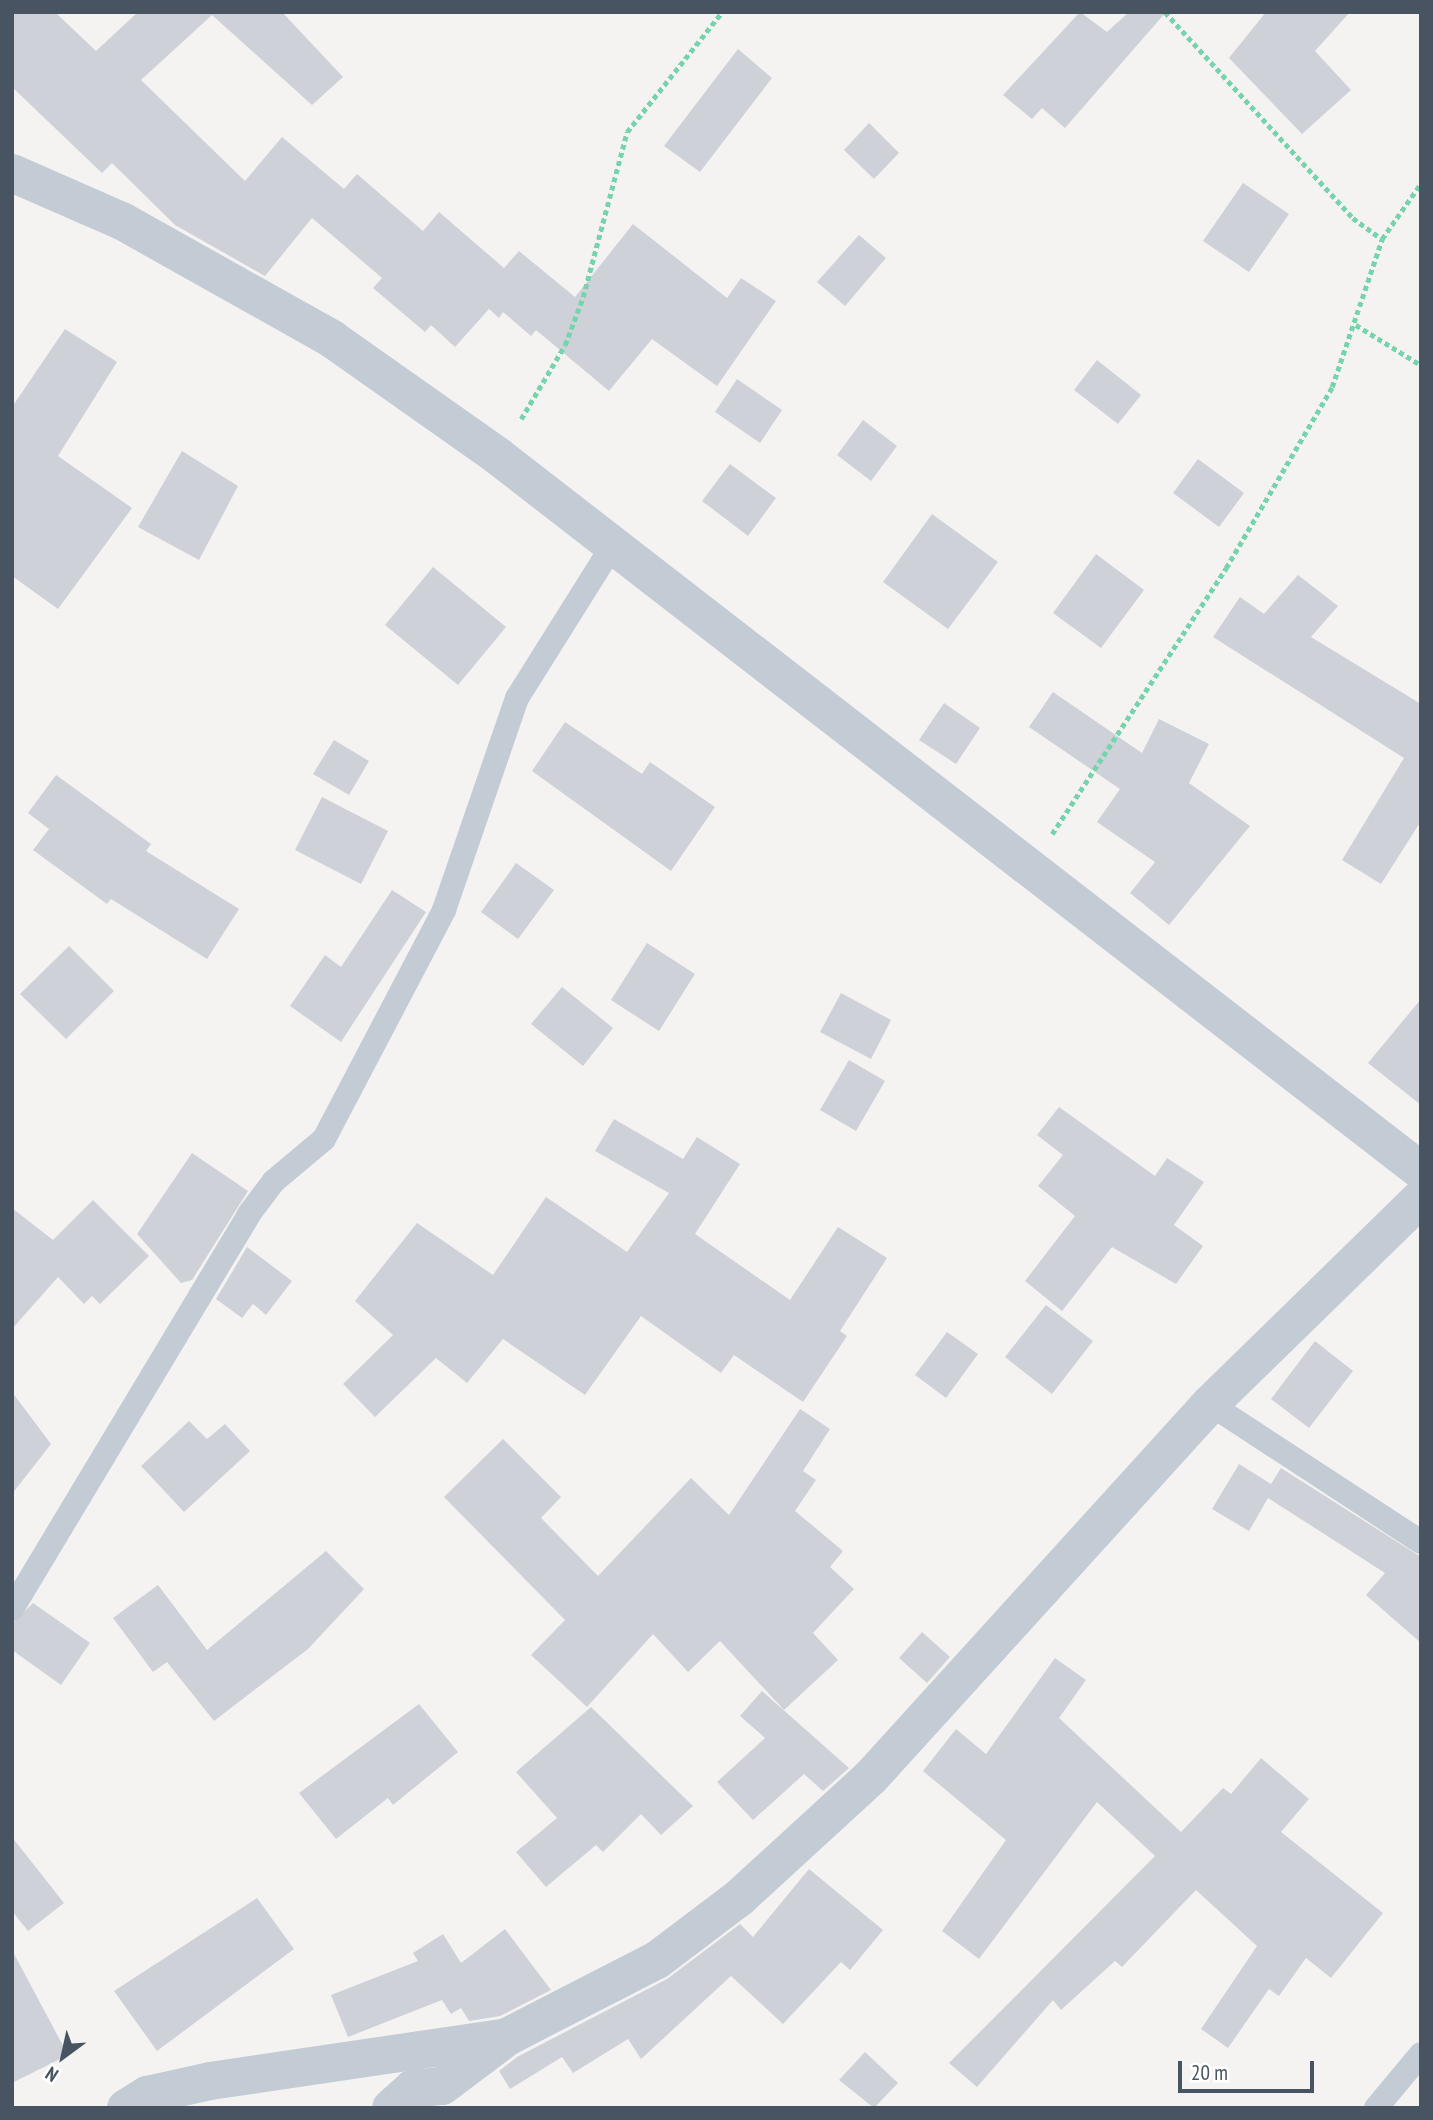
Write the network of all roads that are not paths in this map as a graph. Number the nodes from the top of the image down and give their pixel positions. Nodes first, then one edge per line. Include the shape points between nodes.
1 (12, 173) edge
2 (615, 542) junction
3 (1421, 1171) edge
4 (1421, 1198) edge
5 (1210, 1404) junction
6 (1421, 1542) edge
7 (12, 1609) edge
8 (507, 2037) junction
9 (1421, 2054) edge
10 (125, 2108) edge
11 (391, 2108) edge
12 (1376, 2108) edge

1 - 2 street via 122,221 332,339
2 - 3 street
2 - 7 lane via 517,698 444,911 324,1139 274,1181 249,1214 153,1365
4 - 5 street
5 - 6 lane
5 - 8 street via 871,1777 739,1898 657,1960
8 - 10 street via 210,2081 148,2095
8 - 11 street via 442,2086 412,2089
9 - 12 lane

